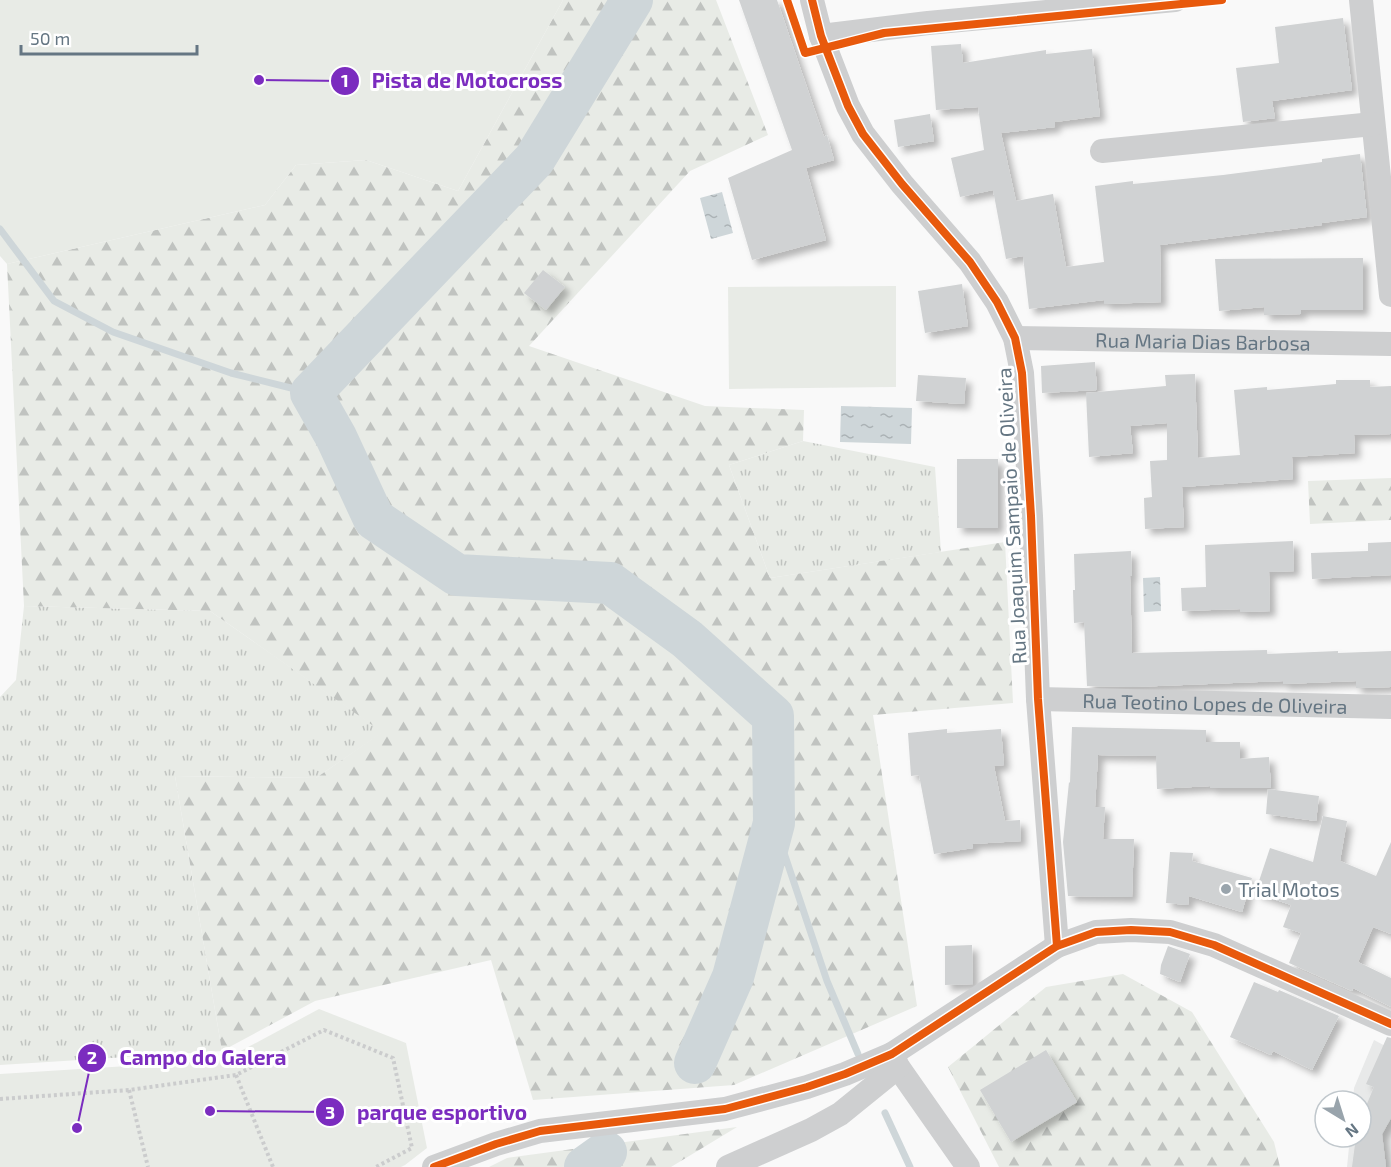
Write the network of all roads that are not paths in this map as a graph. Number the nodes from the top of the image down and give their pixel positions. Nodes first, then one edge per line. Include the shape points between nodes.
1 (812, 0) edge
2 (1175, 0) edge
3 (1361, 0) edge
4 (822, 36) junction
5 (1373, 124) junction
6 (1102, 151) dead end
7 (1391, 295) edge
8 (1015, 338) junction
9 (1391, 344) edge
10 (1038, 699) junction
11 (1391, 707) edge
12 (1057, 946) junction
13 (1391, 1024) edge
14 (895, 1060) junction
15 (434, 1167) edge
16 (728, 1167) edge
17 (968, 1167) edge

1 - 4 street, Rua Joaquim Sampaio de Oliveira
2 - 4 street
3 - 5 street
4 - 8 street, Rua Joaquim Sampaio de Oliveira via 848,106 863,134 970,262
5 - 6 street
5 - 7 street
8 - 9 street, Rua Maria Dias Barbosa
8 - 10 street, Rua Joaquim Sampaio de Oliveira via 1024,395
10 - 11 street, Rua Teotino Lopes de Oliveira
10 - 12 street, Rua Joaquim Sampaio de Oliveira
12 - 13 street via 1096,932 1170,932 1214,945
12 - 14 street
14 - 15 street via 725,1109 540,1131
14 - 16 street via 840,1114
14 - 17 street

